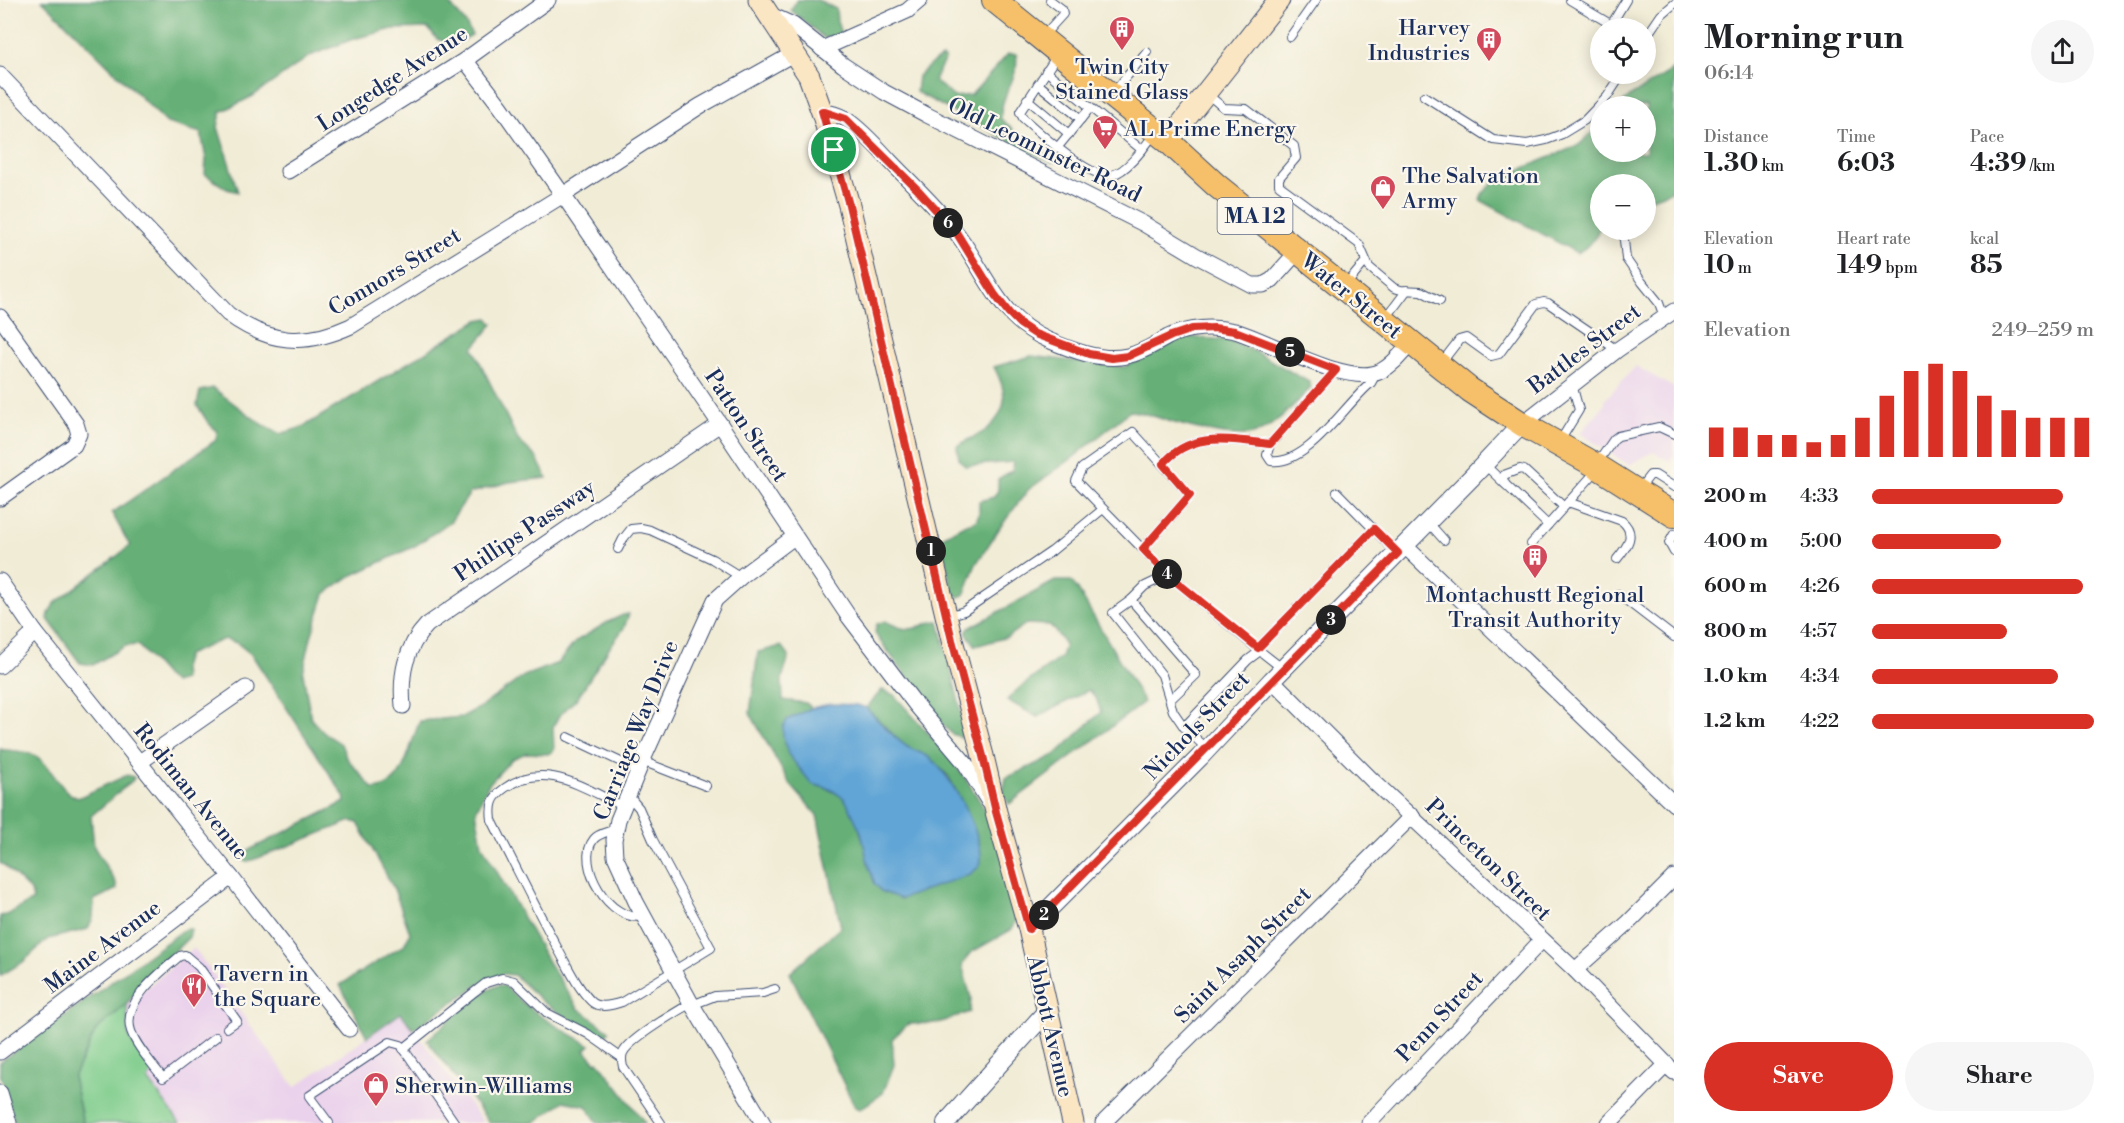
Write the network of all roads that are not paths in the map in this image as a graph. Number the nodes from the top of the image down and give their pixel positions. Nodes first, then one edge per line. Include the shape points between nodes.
1 (549, 0) edge
2 (920, 0) edge
3 (994, 0) edge
4 (1050, 0) edge
5 (1279, 0) edge
6 (1316, 0) edge
7 (1570, 0) edge
8 (1626, 0) edge
9 (1674, 4) edge
10 (765, 8) edge
11 (1599, 18) edge
12 (1618, 18) edge
13 (1656, 22) edge
14 (1290, 37) dead end
15 (822, 49) junction
16 (1147, 52) dead end
17 (793, 54) junction
18 (1049, 54) junction
19 (465, 60) junction
20 (0, 75) edge
21 (1038, 84) junction
22 (1615, 84) edge
23 (1206, 93) junction
24 (1111, 95) junction
25 (1424, 96) dead end
26 (1027, 99) junction
27 (1090, 108) junction
28 (822, 111) junction
29 (1081, 120) junction
30 (1069, 134) junction
31 (1155, 141) junction
32 (1057, 148) junction
33 (288, 171) dead end
34 (563, 195) junction
35 (1624, 240) dead end
36 (1298, 251) junction
37 (1366, 261) junction
38 (1344, 288) junction
39 (1407, 290) junction
40 (1440, 301) dead end
41 (1669, 314) edge
42 (0, 317) edge
43 (1384, 321) junction
44 (1411, 343) junction
45 (1617, 350) junction
46 (1440, 366) junction
47 (1336, 370) junction
48 (1377, 373) junction
49 (1572, 384) junction
50 (720, 424) junction
51 (1522, 424) junction
52 (1674, 434) edge
53 (1270, 444) junction
54 (1558, 444) junction
55 (1163, 464) junction
56 (1484, 464) junction
57 (1597, 466) junction
58 (1505, 484) junction
59 (1674, 487) edge
60 (1337, 492) dead end
61 (1638, 492) junction
62 (0, 498) edge
63 (1566, 505) junction
64 (1103, 509) junction
65 (1674, 515) edge
66 (1428, 522) junction
67 (1548, 525) junction
68 (1374, 529) junction
69 (1674, 534) edge
70 (794, 537) junction
71 (1444, 540) dead end
72 (1531, 544) dead end
73 (618, 549) dead end
74 (1143, 549) junction
75 (1401, 549) junction
76 (1674, 552) edge
77 (1617, 559) dead end
78 (1168, 575) junction
79 (741, 577) junction
80 (0, 581) edge
81 (1618, 594) dead end
82 (1131, 600) junction
83 (946, 617) junction
84 (35, 632) junction
85 (1674, 637) edge
86 (1259, 649) junction
87 (0, 666) edge
88 (1277, 674) junction
89 (246, 688) dead end
90 (1170, 700) junction
91 (403, 706) dead end
92 (1184, 728) junction
93 (568, 737) dead end
94 (1207, 749) junction
95 (140, 762) junction
96 (640, 765) junction
97 (706, 786) dead end
98 (626, 801) junction
99 (1674, 804) edge
100 (996, 812) junction
101 (1412, 816) junction
102 (616, 830) junction
103 (231, 877) junction
104 (1674, 877) edge
105 (643, 915) junction
106 (1029, 929) junction
107 (1542, 940) junction
108 (1575, 970) junction
109 (674, 971) junction
110 (775, 989) dead end
111 (692, 1004) junction
112 (1047, 1011) junction
113 (227, 1028) dead end
114 (349, 1029) dead end
115 (216, 1037) dead end
116 (403, 1049) junction
117 (0, 1052) edge
118 (622, 1058) junction
119 (1670, 1068) edge
120 (0, 1093) edge
121 (9, 1123) edge
122 (329, 1123) edge
123 (455, 1123) edge
124 (661, 1123) edge
125 (763, 1123) edge
126 (946, 1123) edge
127 (1073, 1123) edge
128 (1103, 1123) edge
129 (1369, 1123) edge
130 (1609, 1123) edge

1 - 19 street, Longedge Avenue
2 - 15 street via 907,11
3 - 18 highway, Water Street / MA 12
4 - 18 lane via 1063,14
5 - 23 main road
6 - 14 lane
7 - 11 lane
8 - 12 lane
9 - 13 lane
10 - 15 street, Old Leominster Road
10 - 17 main road, Abbott Avenue
15 - 36 street, Old Leominster Road via 927,115 1144,224 1252,285 1272,280
16 - 24 lane
17 - 28 main road, Abbott Avenue via 809,76
17 - 34 street, Connors Street via 700,106
18 - 21 lane
18 - 24 highway, Water Street / MA 12
18 - 27 lane
19 - 33 street, Longedge Avenue
19 - 34 street, Patton Street
20 - 34 street, Connors Street via 209,295 243,324 274,338 314,339 351,326
21 - 26 lane
21 - 29 lane
22 - 25 lane via 1585,120 1562,134 1527,144 1493,140
23 - 31 main road
23 - 37 lane via 1224,108 1246,109 1294,147 1296,158 1279,178 1279,185 1359,244
24 - 31 highway, Water Street / MA 12
26 - 30 lane
26 - 32 lane via 1020,114
27 - 29 lane
27 - 31 lane
28 - 47 street via 846,119 918,190 956,232 1009,313 1035,334 1089,354 1112,358 1128,356 1192,329 1214,328 1235,331
28 - 83 main road, Abbott Avenue via 849,205
29 - 30 lane
30 - 32 lane
31 - 32 lane via 1119,171 1107,176
31 - 36 highway, Water Street / MA 12
34 - 50 street, Patton Street
35 - 41 lane via 1626,259
36 - 38 highway, Water Street / MA 12
37 - 38 lane
37 - 39 lane via 1394,288
38 - 43 highway, Water Street / MA 12
39 - 40 lane via 1421,291
39 - 43 lane
41 - 45 street, Battles Street
42 - 62 street via 76,424 79,434 74,445
43 - 44 highway, Water Street / MA 12
44 - 46 highway, Water Street / MA 12
44 - 48 street
45 - 46 lane via 1548,303 1539,302 1499,354 1491,356 1463,338
45 - 49 street, Battles Street
46 - 51 highway, Water Street / MA 12
47 - 48 street via 1358,375
47 - 53 lane
48 - 53 lane via 1307,448 1279,462 1270,461 1267,455
49 - 51 street, Battles Street
49 - 54 lane via 1579,410
50 - 70 street, Patton Street
50 - 91 street, Phillips Passway via 427,625 405,660
51 - 54 highway, MA 12
51 - 56 street, Nichols Street
52 - 57 lane via 1659,427 1618,436
53 - 55 lane via 1226,439 1192,442 1171,454
54 - 57 highway, MA 12
55 - 64 lane via 1133,432 1082,468 1076,482
55 - 74 lane via 1190,495
56 - 58 lane
56 - 66 street, Nichols Street
57 - 61 highway, MA 12
57 - 63 lane
58 - 63 lane via 1504,475 1524,470
58 - 67 lane
59 - 61 lane via 1650,475
60 - 68 lane
61 - 65 highway, MA 12
63 - 67 lane
63 - 77 lane via 1626,524 1630,540
64 - 74 lane
64 - 83 lane via 1042,558 964,611
66 - 71 lane
66 - 75 street, Nichols Street
67 - 72 lane
68 - 75 lane
68 - 86 lane
69 - 76 lane via 1669,543
70 - 79 street, Carriage Way Drive
70 - 100 street, Patton Street via 849,617 965,763
73 - 79 lane via 631,529 650,530
74 - 78 lane
75 - 88 street, Nichols Street
75 - 99 street
78 - 82 lane via 1146,586
78 - 86 lane
79 - 96 street, Carriage Way Drive via 715,600
80 - 84 street, Rodiman Avenue
81 - 85 lane
82 - 90 lane via 1113,614 1162,675
82 - 90 lane via 1196,675
83 - 100 main road, Abbott Avenue
84 - 87 street
84 - 95 street, Rodiman Avenue
86 - 88 lane
86 - 92 lane
88 - 94 street, Nichols Street
88 - 101 street, Princeton Street via 1372,780
89 - 95 street
90 - 92 lane
92 - 94 lane
93 - 96 lane
94 - 106 street, Nichols Street
95 - 103 street, Rodiman Avenue
96 - 97 lane
96 - 98 street, Carriage Way Drive
98 - 102 street, Carriage Way Drive
98 - 109 lane via 639,808 711,948
98 - 109 lane via 544,774 523,778 502,790 494,797 491,811 538,912 593,1003 610,1006 622,1002
100 - 106 main road, Abbott Avenue
101 - 107 street, Princeton Street
101 - 128 street, Saint Asaph Street
102 - 105 street, Carriage Way Drive via 615,856
102 - 105 lane via 594,839 590,856 592,877 615,909 630,917
103 - 114 street, Rodiman Avenue
103 - 117 street, Maine Avenue
104 - 108 street
105 - 109 street, Carriage Way Drive
106 - 112 main road, Abbott Avenue
107 - 108 street, Princeton Street
107 - 129 street, Penn Street
108 - 119 street, Princeton Street
109 - 111 street, Carriage Way Drive
110 - 111 lane via 715,996
111 - 118 lane via 632,1042
111 - 125 street, Carriage Way Drive
112 - 126 street
112 - 127 main road, Abbott Avenue
113 - 115 lane via 237,1021 199,967 185,955 150,981 130,1015 132,1034 163,1077
116 - 118 lane via 486,983 502,978 514,981 547,1013 588,1034
116 - 122 lane via 390,1042 309,1096
116 - 123 lane
118 - 124 lane via 623,1067
119 - 130 street
120 - 121 street

